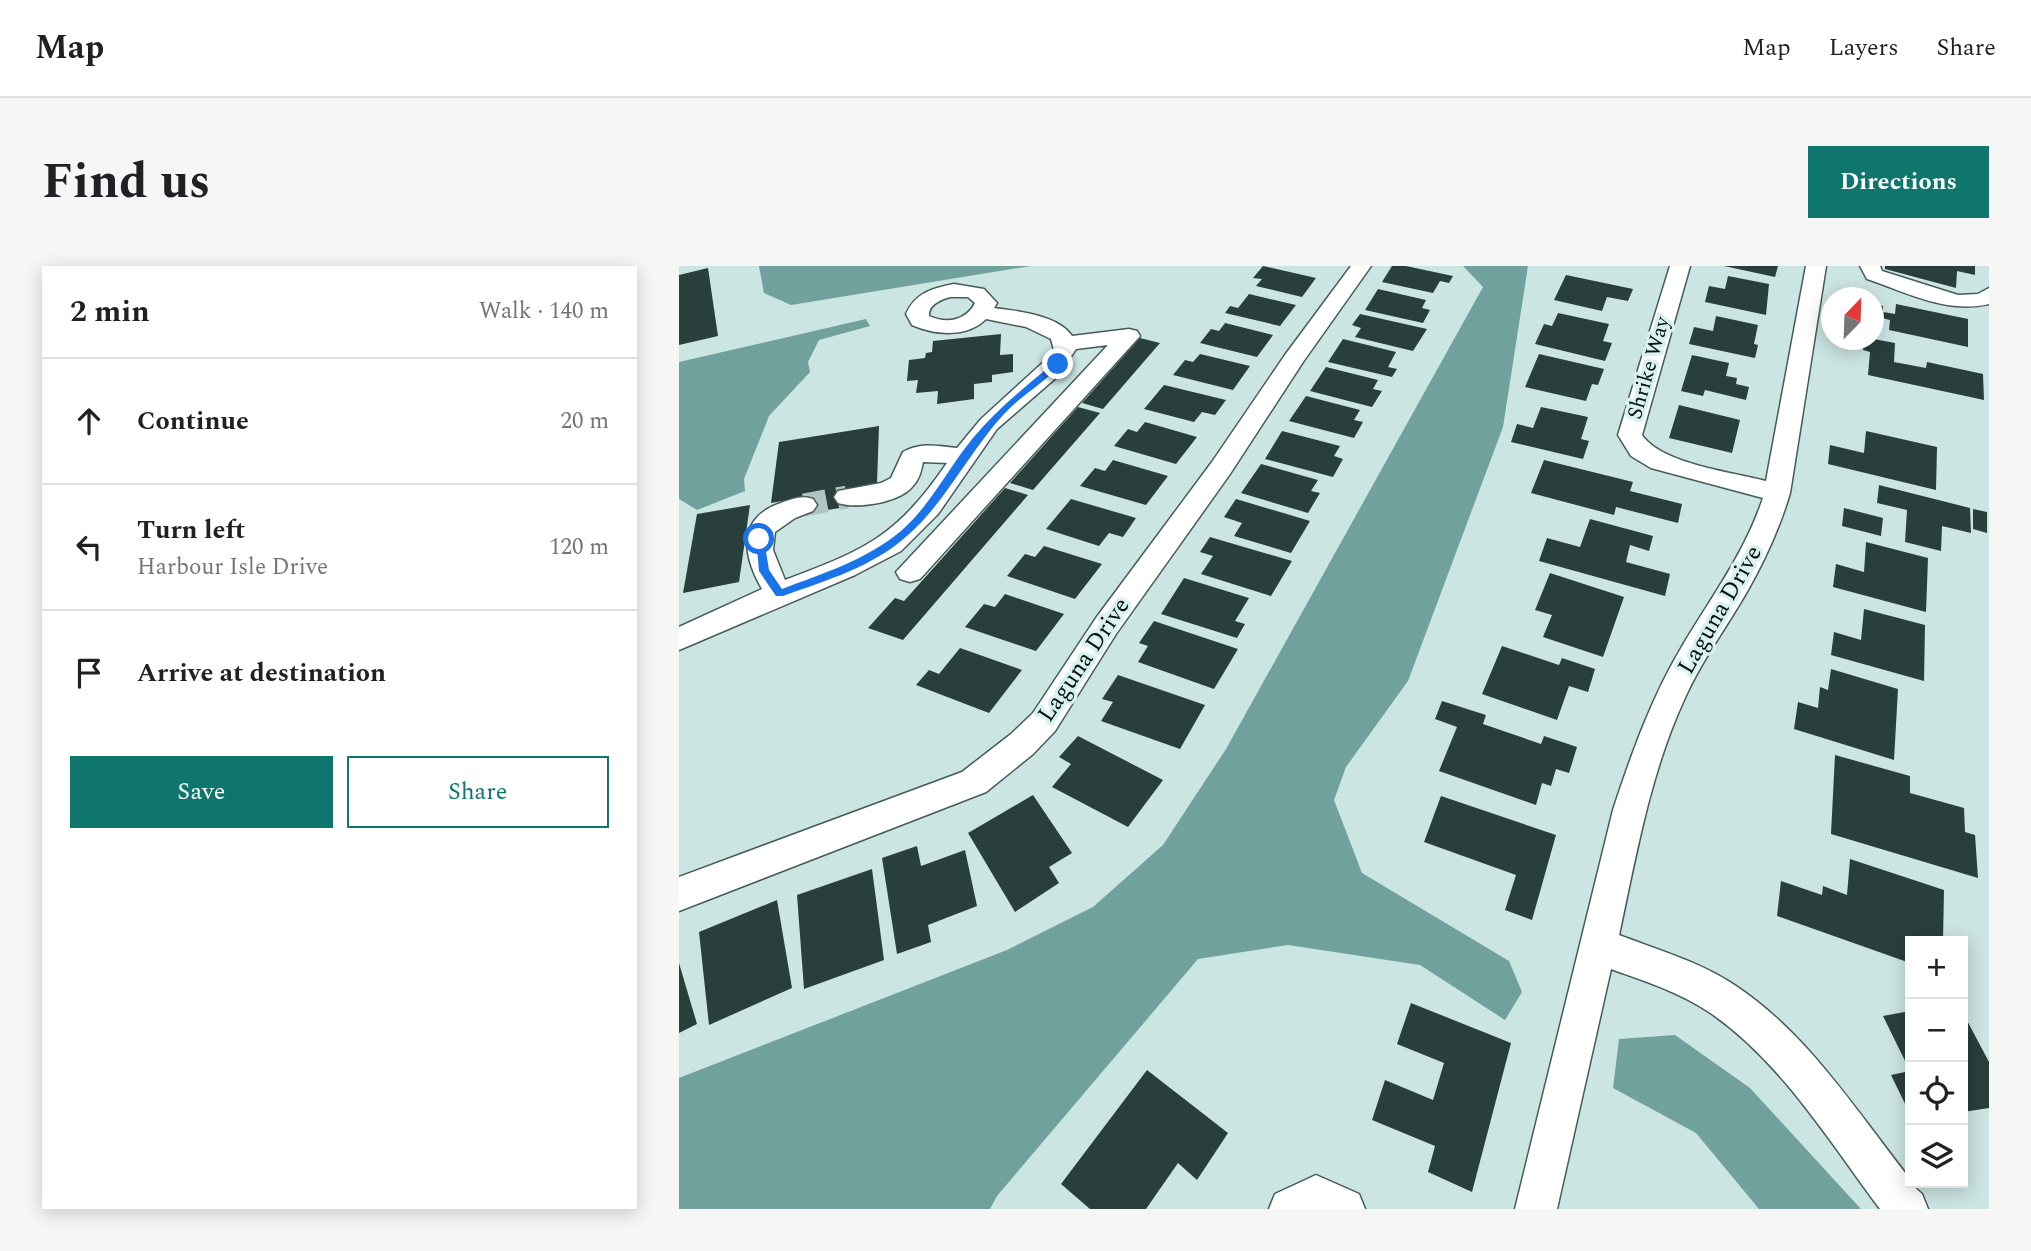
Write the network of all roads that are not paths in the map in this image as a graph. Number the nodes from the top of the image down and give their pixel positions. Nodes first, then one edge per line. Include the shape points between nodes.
1 (1361, 266) edge
2 (1680, 266) edge
3 (1816, 266) edge
4 (1870, 266) edge
5 (1989, 294) edge
6 (983, 312) dead end
7 (1063, 344) junction
8 (964, 457) junction
9 (1777, 493) junction
10 (847, 497) tunnel mouth
11 (804, 505) tunnel mouth
12 (910, 572) dead end
13 (779, 593) junction
14 (679, 639) edge
15 (679, 894) edge
16 (1598, 946) junction
17 (1290, 1209) edge
18 (1344, 1209) edge
19 (1536, 1209) edge
20 (1907, 1209) edge

1 - 15 street, Laguna Drive via 1106,626 1044,722 1022,744 974,782
2 - 9 street, Shrike Way via 1630,435 1640,450 1660,462
3 - 9 street, Laguna Drive
4 - 5 street via 1874,275 1958,301 1975,302
6 - 7 street via 1031,320 1061,336
7 - 8 street via 1058,364 1004,409
7 - 12 street via 1129,336
8 - 10 street via 921,453 912,458 901,484
8 - 13 street via 924,513 881,551
9 - 16 street, Laguna Drive via 1759,545 1694,652 1650,745
11 - 13 street via 771,517 759,539 764,571
13 - 14 street
16 - 19 street, Laguna Drive
16 - 20 street via 1678,976 1721,998 1760,1028 1810,1084
17 - 18 street via 1315,1196

